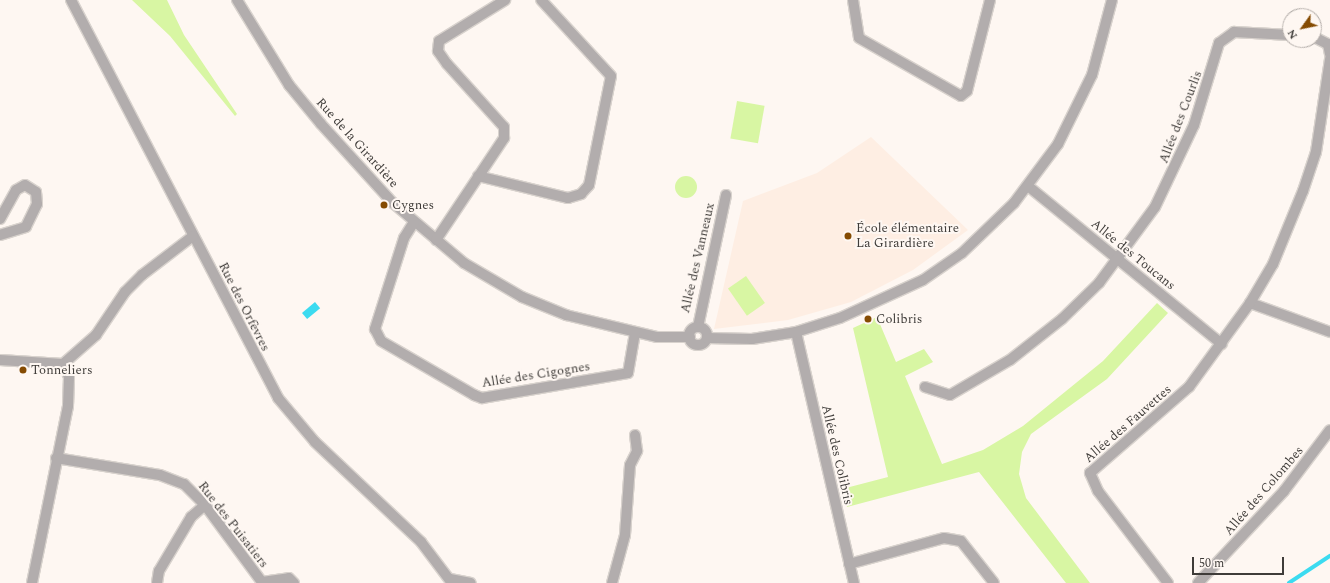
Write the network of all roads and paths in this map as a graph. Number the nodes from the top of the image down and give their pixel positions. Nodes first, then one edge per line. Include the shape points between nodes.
1 (71, 0) edge
2 (237, 0) edge
3 (505, 0) edge
4 (541, 0) edge
5 (853, 0) edge
6 (990, 0) edge
7 (1112, 0) edge
8 (1282, 35) edge
9 (1322, 41) edge
10 (1330, 54) edge
11 (1330, 59) edge
12 (478, 176) junction
13 (1028, 186) junction
14 (726, 195) dead end
15 (0, 219) edge
16 (414, 222) junction
17 (0, 235) edge
18 (193, 236) junction
19 (436, 240) junction
20 (1118, 259) junction
21 (1250, 303) junction
22 (698, 327) junction
23 (796, 332) junction
24 (1330, 332) edge
25 (635, 333) junction
26 (690, 337) junction
27 (707, 338) junction
28 (1222, 344) junction
29 (0, 360) edge
30 (63, 364) junction
31 (925, 387) dead end
32 (1330, 430) edge
33 (635, 435) dead end
34 (56, 458) junction
35 (205, 505) junction
36 (849, 564) junction
37 (451, 581) edge
38 (32, 583) edge
39 (157, 583) edge
40 (294, 583) edge
41 (471, 583) edge
42 (612, 583) edge
43 (854, 583) edge
44 (994, 583) edge
45 (1168, 583) edge
46 (1198, 583) edge

1 - 18 street, Rue des Orfèvres
2 - 16 street, Rue de la Girardière via 289,85 355,163
3 - 12 street via 439,41 438,51 447,64 504,127 504,138
4 - 12 street via 611,76 589,185 581,194 568,198
5 - 6 street via 859,38 961,96 967,91
7 - 13 street, Rue de la Girardière via 1103,42 1078,109
8 - 20 street, Allée des Courlis via 1234,32 1219,43 1179,162 1155,207
9 - 10 street via 1328,44
11 - 21 street via 1316,152 1303,191 1272,264
12 - 19 street
13 - 20 street, Allée des Toucans
13 - 23 street, Rue de la Girardière via 962,253 923,280 874,305
14 - 22 street, Allée des Vanneaux
15 - 17 street via 16,190 25,185 36,192 38,204 26,227
16 - 19 street, Rue de la Girardière
16 - 25 street, Allée des Cigognes via 404,238 375,329 382,341 474,395 482,398 628,373
18 - 30 street via 142,275 125,292 96,335
18 - 37 street, Rue des Orfèvres via 278,398 315,442 421,542
19 - 25 street, Rue de la Girardière via 489,280 522,297 566,315
20 - 28 street, Allée des Toucans
20 - 31 street, Allée des Courlis via 1062,319 980,380 950,395
21 - 24 street
21 - 28 street
22 - 26 street via 691,332
22 - 27 street via 705,330
23 - 27 street, Rue de la Girardière via 752,339
23 - 36 street, Allée des Colibris
25 - 26 street, Rue de la Girardière
26 - 27 street, Rue de la Girardière via 698,344
28 - 45 street, Allée des Fauvettes via 1184,392 1090,473 1098,491
29 - 30 street
30 - 34 street via 69,377 68,406
32 - 46 street, Allée des Colombes via 1284,491
33 - 42 street via 637,451 630,465 625,535
34 - 35 street, Rue des Puisatiers via 160,475 184,484
34 - 38 street
35 - 39 street via 191,517 159,571
35 - 40 street, Rue des Puisatiers via 262,582 289,578
36 - 43 street, Allée des Colibris
36 - 44 street via 944,538 960,541
37 - 41 street

